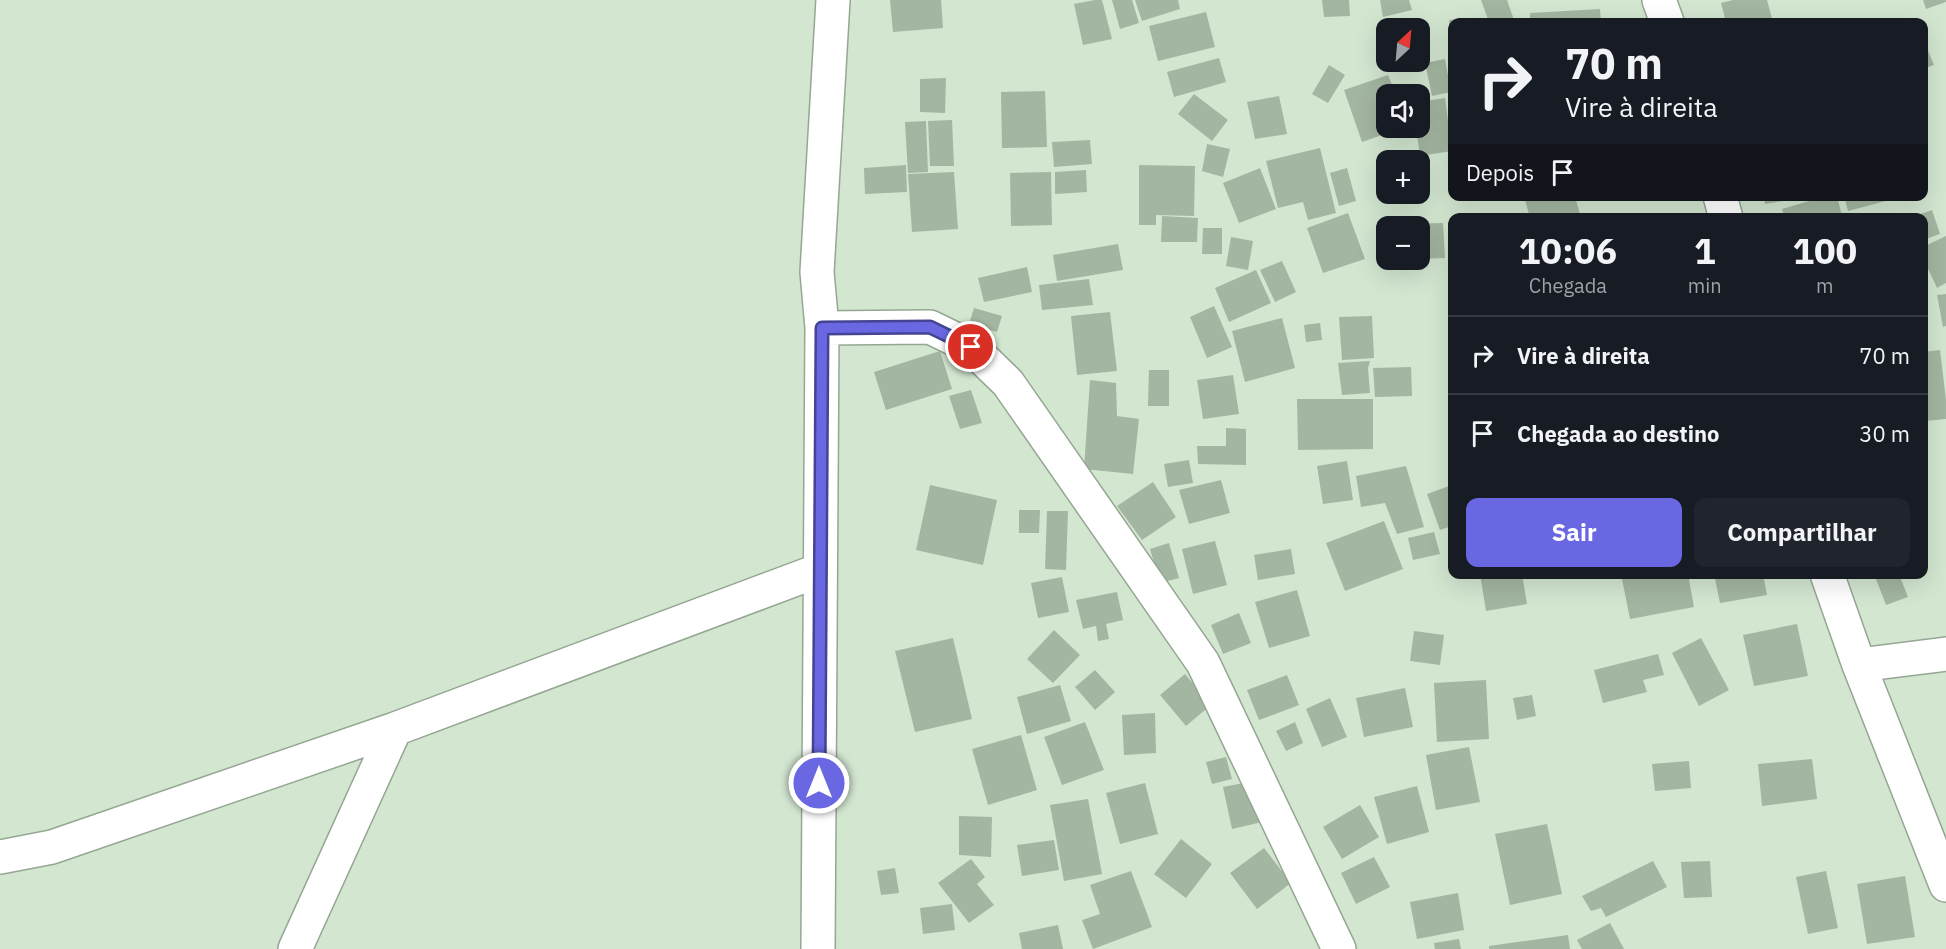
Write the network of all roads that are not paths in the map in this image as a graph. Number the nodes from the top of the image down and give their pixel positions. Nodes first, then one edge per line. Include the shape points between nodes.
1 (833, 0) edge
2 (1659, 0) edge
3 (1666, 18) edge
4 (822, 328) junction
5 (820, 570) junction
6 (1829, 579) edge
7 (1946, 654) edge
8 (1859, 665) junction
9 (395, 729) junction
10 (0, 857) edge
11 (1946, 885) edge
12 (295, 949) edge
13 (818, 949) edge
14 (1339, 949) edge

1 - 4 street via 817,272
2 - 3 street
4 - 5 street
4 - 14 street via 930,327 971,347 1008,383 1203,663
5 - 9 street
5 - 13 street
6 - 8 street
7 - 8 street
8 - 11 street
9 - 10 street via 52,847
9 - 12 street

